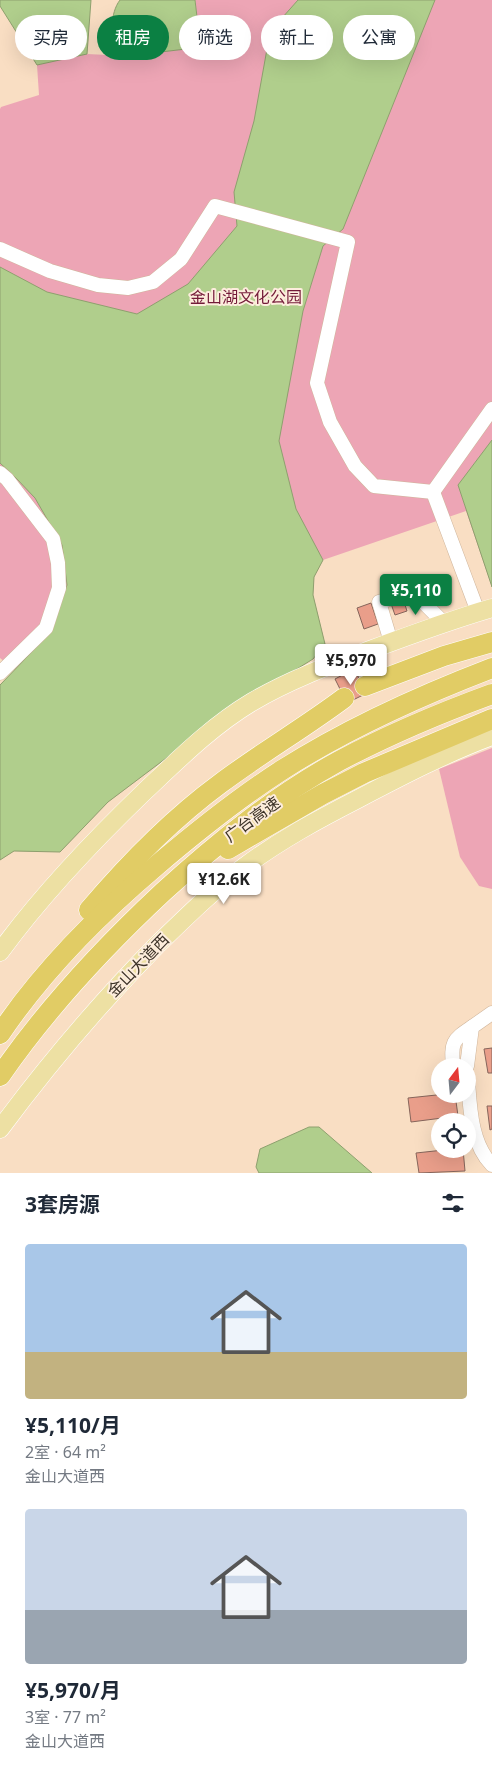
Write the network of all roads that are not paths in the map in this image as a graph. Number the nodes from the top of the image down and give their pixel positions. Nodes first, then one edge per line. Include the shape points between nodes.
1 (0, 249) edge
2 (492, 409) edge
3 (0, 473) edge
4 (433, 492) junction
5 (485, 610) edge
6 (444, 624) junction
7 (391, 642) junction
8 (492, 642) edge
9 (492, 668) edge
10 (0, 673) edge
11 (365, 686) dead end
12 (492, 694) edge
13 (344, 698) dead end
14 (492, 719) edge
15 (492, 736) edge
16 (182, 875) junction
17 (0, 952) edge
18 (32, 989) junction
19 (492, 1013) edge
20 (472, 1026) junction
21 (0, 1034) edge
22 (453, 1058) edge
23 (468, 1058) edge
24 (0, 1076) edge
25 (470, 1103) edge
26 (0, 1129) edge
27 (492, 1165) edge

1 - 4 street via 50,271 98,285 128,288 153,282 181,260 215,206 348,242 317,383 330,422 355,466 374,486
2 - 4 street
3 - 10 street via 53,539 59,588 46,628
4 - 5 street
5 - 6 main road
6 - 7 main road
6 - 7 street via 414,592 379,602
7 - 17 main road via 282,686 219,724 80,856 29,913
8 - 11 highway
9 - 18 highway, 广台高速 via 349,732 282,770 235,802 94,921
12 - 16 highway, 广台高速 via 421,722 338,762 238,827
13 - 18 highway via 220,784 164,832 90,909
14 - 16 highway via 364,773
15 - 26 main road, 金山大道西 via 365,795 275,845 243,867 181,922 92,1014
16 - 24 highway, 广台高速 via 103,950 39,1024
18 - 21 highway, 广台高速
19 - 20 street
20 - 22 street via 453,1043
20 - 23 street
25 - 27 street via 478,1144

